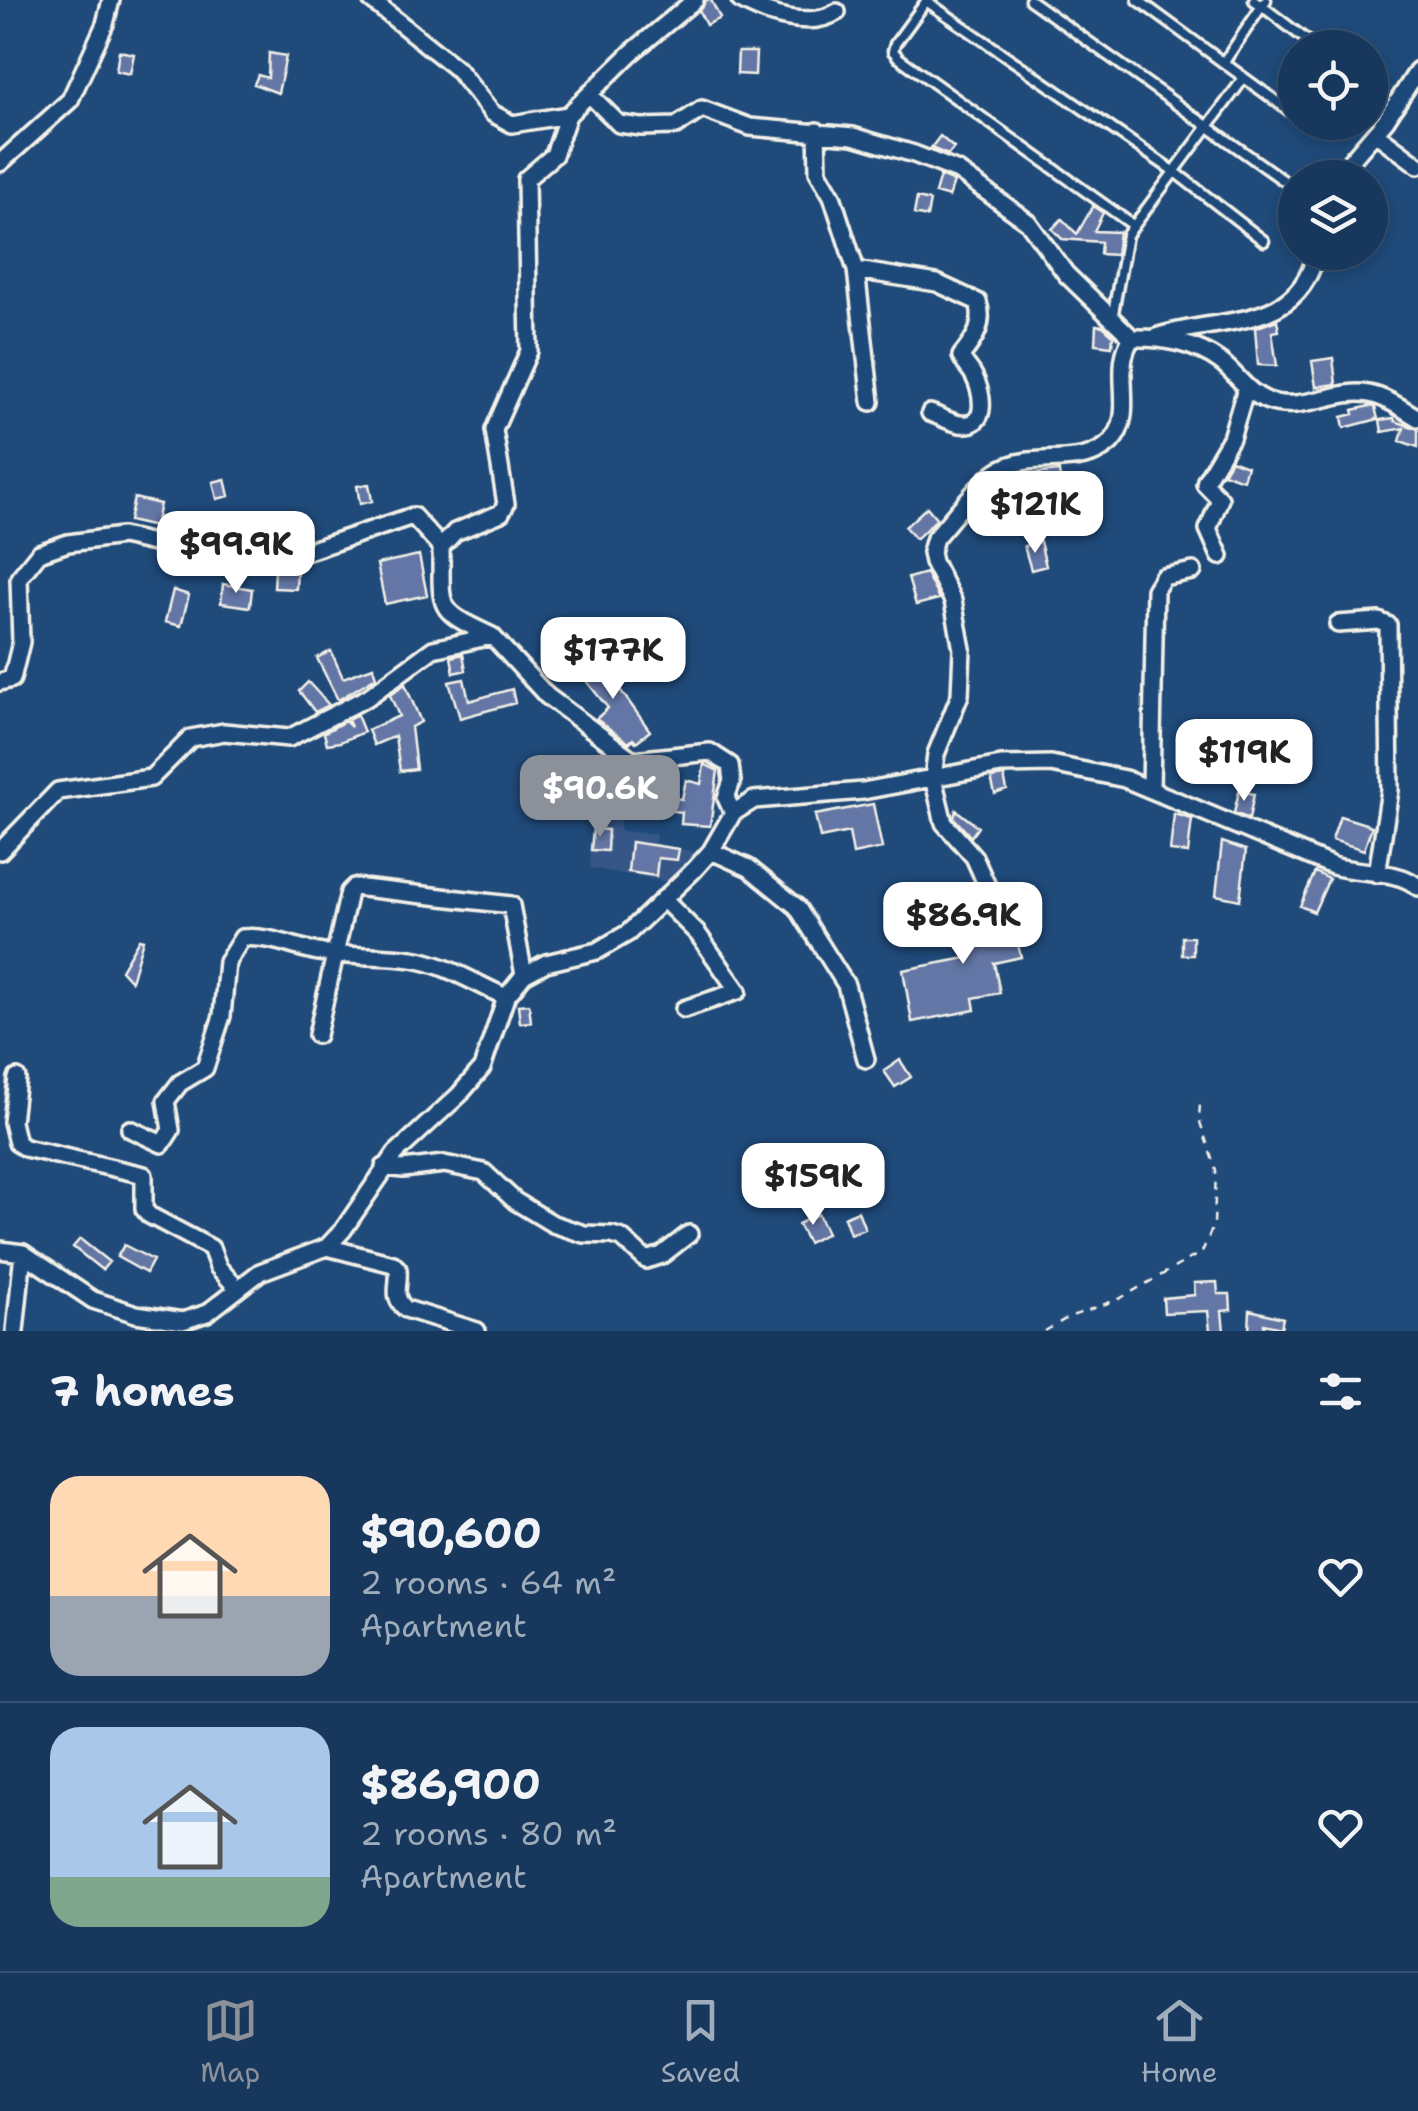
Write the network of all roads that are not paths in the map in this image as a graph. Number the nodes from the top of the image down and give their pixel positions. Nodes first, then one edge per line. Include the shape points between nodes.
1 (111, 0) edge
2 (372, 0) edge
3 (695, 0) edge
4 (740, 0) edge
5 (927, 0) edge
6 (1030, 0) edge
7 (1138, 0) edge
8 (1261, 2) edge
9 (837, 12) dead end
10 (1295, 30) edge
11 (1224, 62) junction
12 (1418, 70) edge
13 (1244, 78) junction
14 (590, 95) junction
15 (1278, 103) edge
16 (568, 115) junction
17 (1388, 115) edge
18 (1206, 128) junction
19 (817, 131) junction
20 (1370, 140) edge
21 (1385, 140) edge
22 (1352, 160) edge
23 (0, 162) edge
24 (1418, 165) edge
25 (1175, 172) junction
26 (1278, 177) edge
27 (1134, 226) junction
28 (1264, 241) dead end
29 (856, 270) junction
30 (1310, 270) edge
31 (1112, 319) junction
32 (1156, 337) junction
33 (1132, 338) junction
34 (1246, 388) junction
35 (871, 402) dead end
36 (930, 412) dead end
37 (1418, 418) edge
38 (441, 547) junction
39 (1220, 556) dead end
40 (1193, 570) dead end
41 (1338, 624) dead end
42 (492, 636) junction
43 (0, 682) edge
44 (933, 778) junction
45 (1150, 789) junction
46 (733, 813) junction
47 (711, 850) junction
48 (0, 851) edge
49 (1377, 874) junction
50 (1418, 886) edge
51 (663, 899) junction
52 (998, 908) dead end
53 (333, 954) junction
54 (524, 974) junction
55 (506, 997) junction
56 (684, 1009) dead end
57 (317, 1035) dead end
58 (866, 1059) dead end
59 (17, 1078) dead end
60 (130, 1129) dead end
61 (384, 1167) junction
62 (689, 1234) dead end
63 (327, 1247) junction
64 (0, 1250) edge
65 (22, 1253) junction
66 (236, 1287) junction
67 (15, 1331) edge
68 (477, 1331) edge

1 - 23 street via 70,100
2 - 16 street via 457,69 492,114 512,124
3 - 14 street
4 - 9 street via 779,16 819,21
5 - 25 lane
5 - 27 lane via 896,44 899,58
6 - 18 lane
7 - 11 lane
8 - 10 lane
8 - 11 lane
11 - 13 lane
12 - 17 street
13 - 15 lane
13 - 18 lane
14 - 16 street
14 - 19 street via 610,118 630,126 676,126 702,108 750,126
16 - 38 street via 554,155 526,179 528,351 494,430 506,504 501,514 455,532
18 - 25 lane
18 - 26 lane
19 - 29 street via 818,172
19 - 31 street via 853,136 958,171 1028,222 1066,274
20 - 22 street
21 - 24 street
25 - 27 lane
25 - 28 lane
27 - 31 lane
29 - 35 street
29 - 36 street via 937,283 978,302 976,338 961,356 982,398 981,415 963,424
30 - 32 street via 1291,299 1255,319
31 - 33 street
32 - 33 street
32 - 34 street via 1218,360
33 - 44 street via 1124,349 1122,421 1111,441 1094,455 998,470 935,538 933,562 953,601 962,649 960,696
34 - 37 street via 1283,404 1368,393
34 - 39 street via 1231,438 1205,484 1220,498 1208,530
38 - 42 street via 447,612
38 - 43 street via 413,516 286,558 254,561 122,536 68,542 39,553 19,578 21,642 12,678
40 - 45 street via 1163,577 1155,590
41 - 49 street via 1388,625 1390,790
42 - 46 street via 547,696 633,760 710,752 730,765 726,798
42 - 48 street via 433,649 368,697 289,738 224,732 190,738 151,778 58,791
44 - 45 street via 1051,764 1105,772
44 - 46 street via 766,798
44 - 52 street via 944,823 974,857
45 - 49 street via 1333,866
46 - 47 street
47 - 51 street
47 - 58 street via 749,868 796,907 846,985
49 - 50 street
51 - 54 street via 614,942
51 - 56 street via 698,934 738,991
53 - 54 street via 350,892 364,886 512,905
53 - 55 street via 411,958
53 - 57 street
53 - 60 street via 260,936 242,938 227,962 222,1016 206,1068 180,1082 166,1101 171,1130 162,1144
54 - 55 street
55 - 61 street via 482,1068
59 - 66 street via 17,1143 144,1175 144,1209 210,1248
61 - 62 street via 444,1164 484,1172 514,1201 553,1224 612,1234 646,1260
61 - 63 street
63 - 66 street
63 - 68 street via 393,1264 400,1304
64 - 65 street
65 - 66 street via 92,1300 166,1320 196,1319
65 - 67 street

